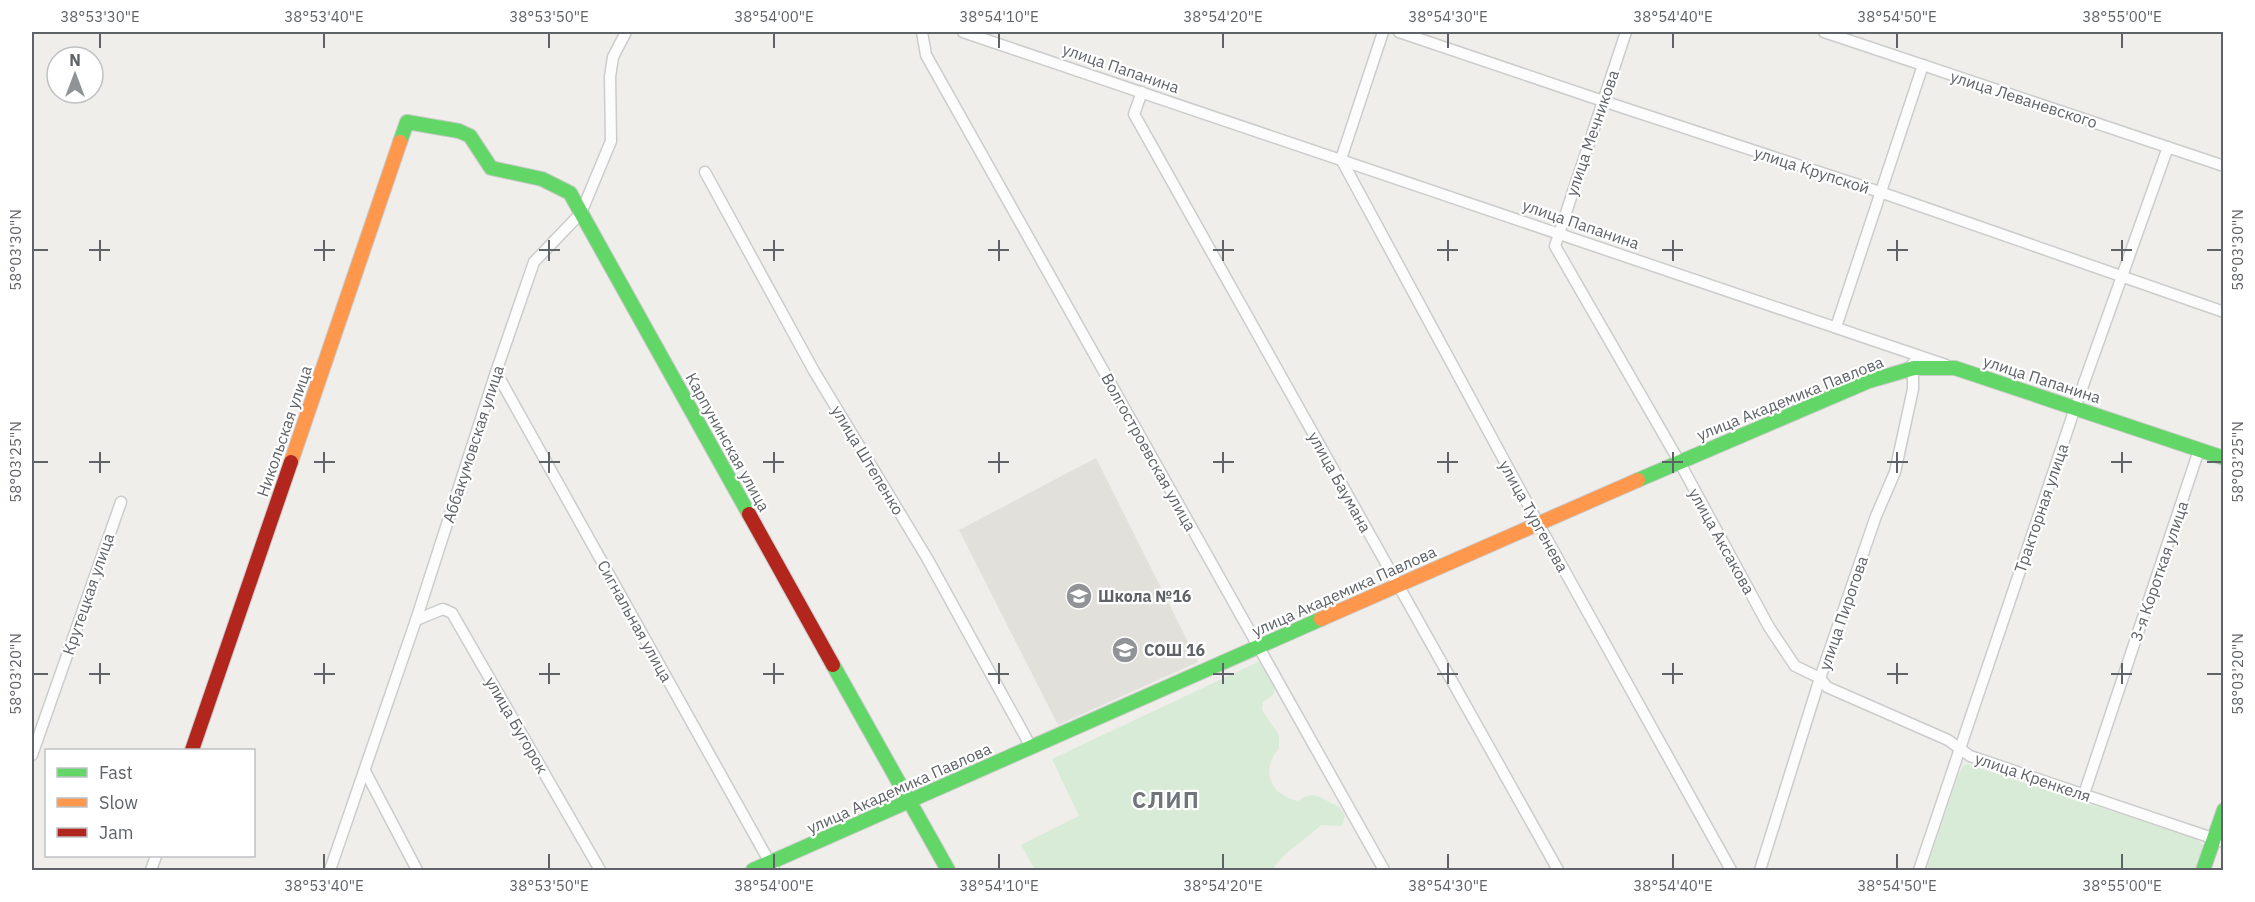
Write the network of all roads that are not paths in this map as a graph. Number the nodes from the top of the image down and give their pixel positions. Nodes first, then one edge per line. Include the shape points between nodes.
1 (626, 32) edge
2 (922, 32) edge
3 (968, 32) edge
4 (1383, 32) edge
5 (1399, 32) edge
6 (1626, 32) edge
7 (1824, 32) edge
8 (1923, 65) junction
9 (1142, 92) junction
10 (1603, 101) junction
11 (407, 122) joint
12 (2168, 147) junction
13 (1341, 159) junction
14 (2223, 166) edge
15 (705, 172) dead end
16 (1881, 192) junction
17 (581, 213) junction
18 (1558, 234) junction
19 (2121, 278) junction
20 (2223, 312) edge
21 (1836, 327) junction
22 (1913, 361) junction
23 (1955, 368) joint
24 (496, 372) junction
25 (2075, 408) junction
26 (2199, 450) junction
27 (2223, 458) edge
28 (1680, 463) junction
29 (121, 502) dead end
30 (1538, 523) junction
31 (1397, 585) junction
32 (416, 620) junction
33 (1258, 647) junction
34 (1820, 678) junction
35 (1031, 747) junction
36 (192, 749) edge
37 (1959, 749) junction
38 (32, 755) edge
39 (365, 771) junction
40 (2084, 794) junction
41 (910, 801) junction
42 (2223, 810) edge
43 (2219, 840) edge
44 (772, 867) edge
45 (330, 870) edge
46 (417, 870) edge
47 (600, 870) edge
48 (753, 870) edge
49 (948, 870) edge
50 (1384, 870) edge
51 (1558, 870) edge
52 (1731, 870) edge
53 (1760, 870) edge
54 (1919, 870) edge
55 (2203, 870) edge

1 - 17 street, Аббакумовская улица via 613,57 610,77 611,141
2 - 33 street, Волгостроевская улица via 926,55
3 - 9 street, улица Папанина
4 - 13 street
5 - 10 street, улица Крупской
6 - 10 street, улица Мечникова
7 - 8 street, улица Леваневского
8 - 12 street, улица Леваневского
8 - 16 street
9 - 13 street, улица Папанина
9 - 31 street, улица Баумана via 1134,114
10 - 16 street, улица Крупской
10 - 18 street, улица Мечникова
11 - 17 street, Карпунинская улица via 470,136 491,168 558,184 570,193
11 - 36 street, Никольская улица
12 - 14 street, улица Леваневского
12 - 19 street, Тракторная улица
13 - 18 street, улица Папанина
13 - 30 street, улица Тургенева
15 - 35 street, улица Штепенко via 814,371 927,558
16 - 19 street, улица Крупской
16 - 21 street
17 - 24 street, Аббакумовская улица via 534,262
17 - 41 street, Карпунинская улица
18 - 21 street, улица Папанина
18 - 28 street, улица Аксакова via 1555,246
19 - 20 street, улица Крупской
19 - 25 street, Тракторная улица
21 - 22 street, улица Папанина
22 - 23 street, улица Академика Павлова
22 - 28 street, улица Академика Павлова via 1869,381 1821,394
22 - 34 street, улица Пирогова via 1913,389 1895,472
23 - 25 street, улица Папанина
24 - 32 street, Аббакумовская улица
24 - 44 street, Сигнальная улица
25 - 26 street, улица Папанина
25 - 37 street, Тракторная улица
26 - 27 street, улица Папанина
26 - 40 street, 3-я Короткая улица
28 - 30 street, улица Академика Павлова
28 - 34 street, улица Аксакова via 1776,637 1795,666
29 - 38 street, Крутецкая улица
30 - 31 street, улица Академика Павлова
30 - 52 street, улица Тургенева
31 - 33 street, улица Академика Павлова
31 - 51 street, улица Баумана
32 - 39 street, Аббакумовская улица
32 - 47 street, улица Бугорок via 442,609 452,613
33 - 35 street, улица Академика Павлова
33 - 50 street, Волгостроевская улица
34 - 37 street, улица Кренкеля via 1827,687 1948,740
34 - 53 street, улица Пирогова
35 - 41 street, улица Академика Павлова
37 - 40 street, улица Кренкеля
37 - 54 street, Тракторная улица
39 - 45 street, Аббакумовская улица
39 - 46 street
40 - 43 street, улица Кренкеля
41 - 44 street, улица Академика Павлова
41 - 49 street, Карпунинская улица
42 - 43 street
43 - 55 street
44 - 48 street, улица Академика Павлова

